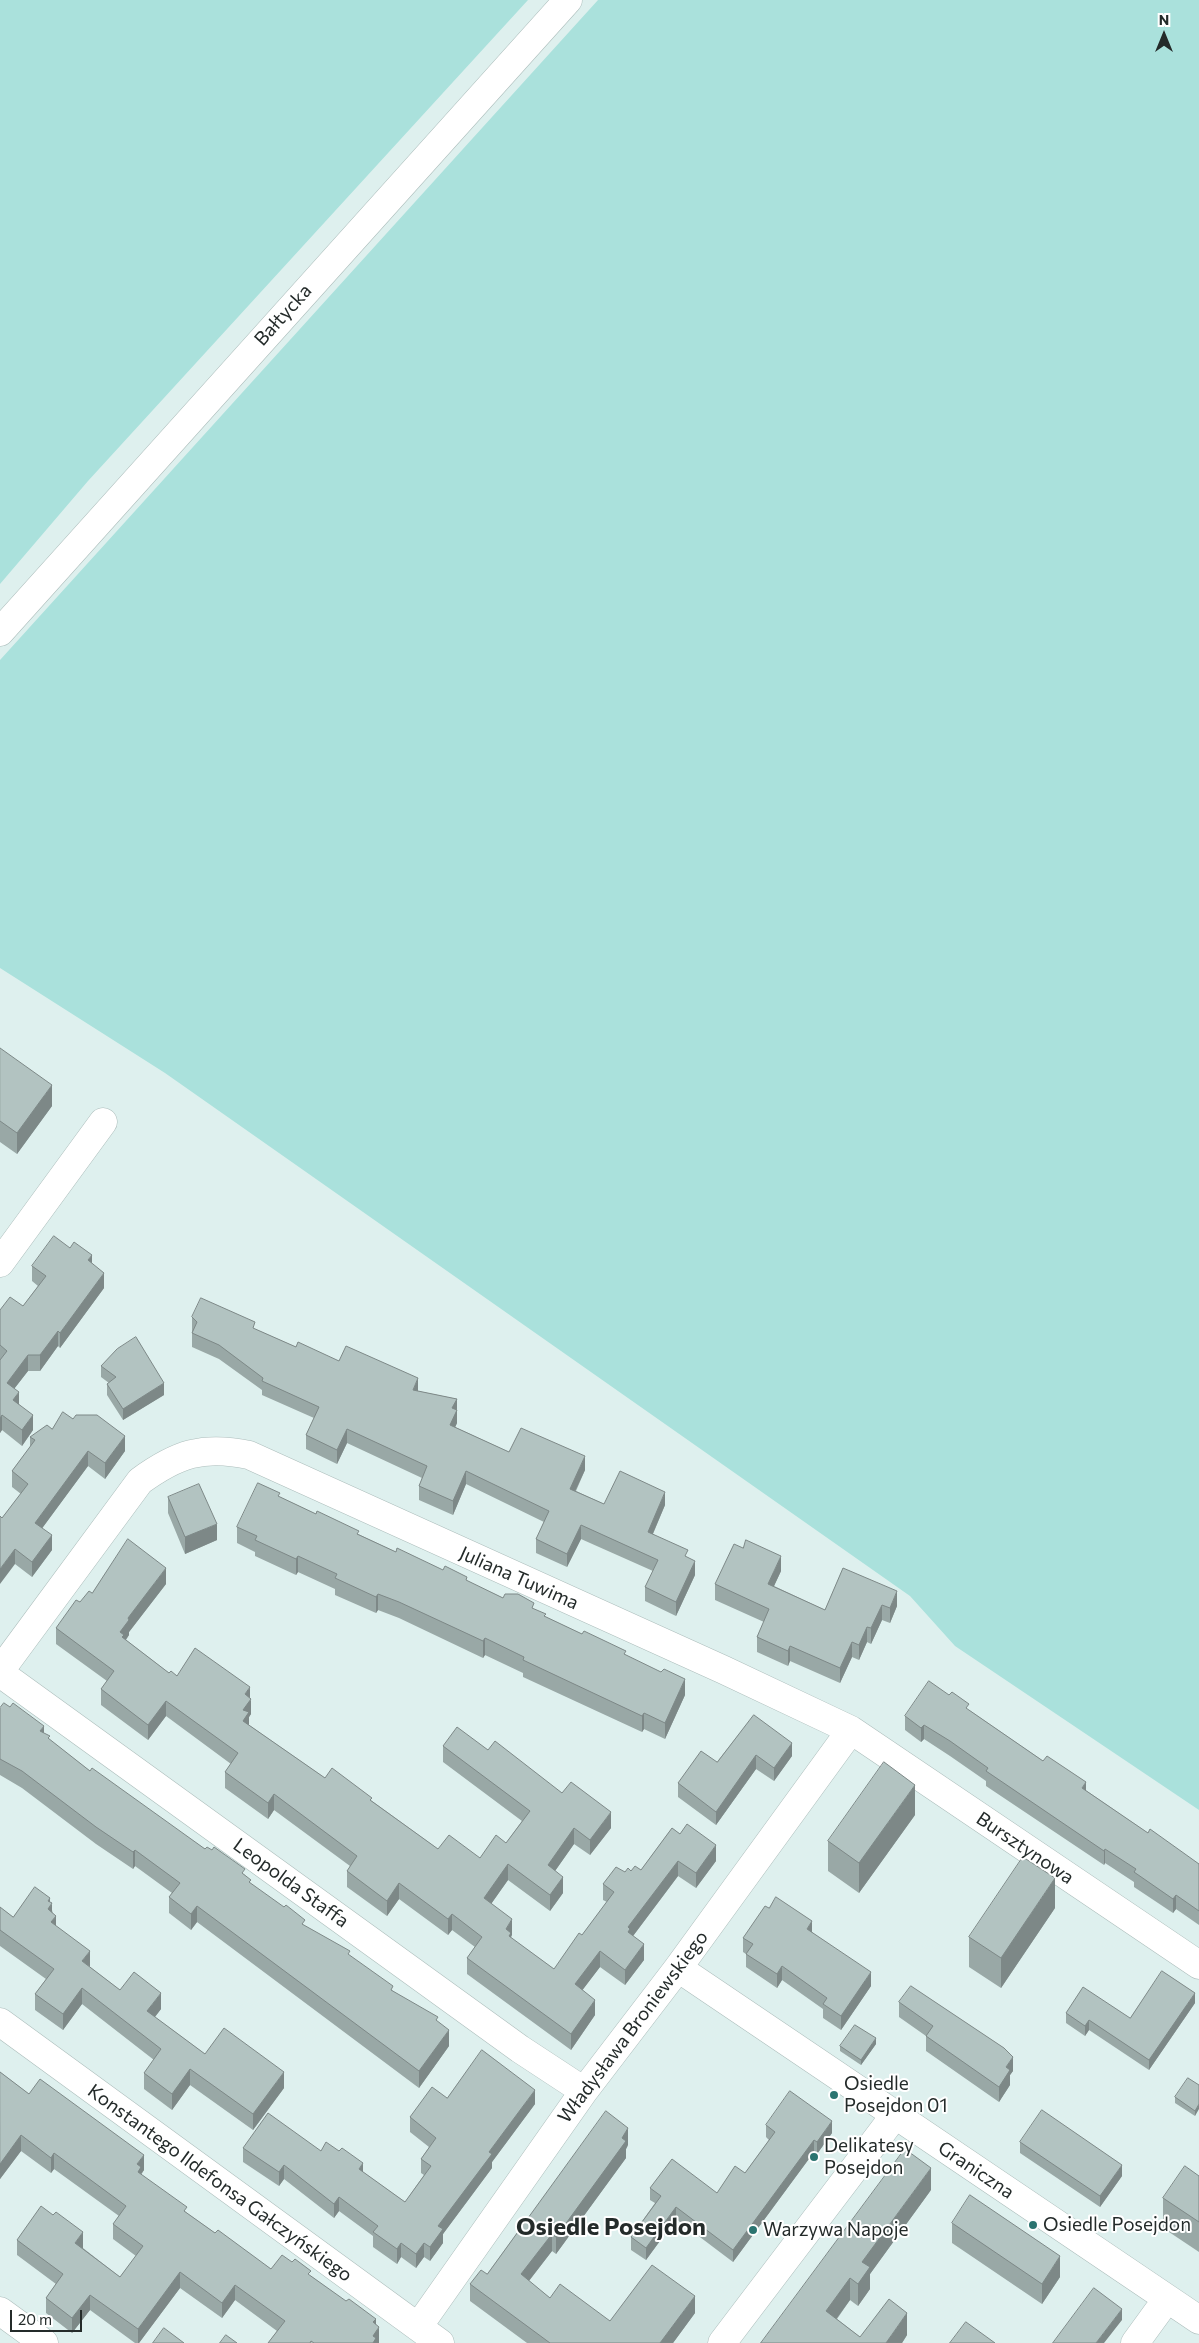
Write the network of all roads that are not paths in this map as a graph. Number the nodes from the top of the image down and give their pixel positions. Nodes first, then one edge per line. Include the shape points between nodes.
1 (568, 0) edge
2 (0, 632) edge
3 (103, 1122) dead end
4 (0, 1263) edge
5 (0, 1672) edge
6 (850, 1730) junction
7 (1199, 1965) edge
8 (678, 1968) junction
9 (0, 2022) edge
10 (584, 2090) junction
11 (895, 2115) junction
12 (1168, 2299) junction
13 (0, 2311) edge
14 (1199, 2320) edge
15 (418, 2327) junction
16 (44, 2343) edge
17 (440, 2343) edge
18 (722, 2343) edge
19 (1135, 2343) edge

1 - 2 street, Bałtycka
3 - 4 street
5 - 6 street, Juliana Tuwima via 140,1481 160,1466 182,1456 227,1450 249,1455
5 - 10 street, Leopolda Staffa via 520,2049
6 - 7 street, Bursztynowa
6 - 8 street, Władysława Broniewskiego
8 - 10 street, Władysława Broniewskiego
8 - 11 street, Graniczna
9 - 15 street, Konstantego Ildefonsa Gałczyńskiego
10 - 15 street, Władysława Broniewskiego
11 - 12 street, Graniczna
11 - 18 street
12 - 14 street, Graniczna
12 - 19 street
13 - 16 street
15 - 17 street, Konstantego Ildefonsa Gałczyńskiego

